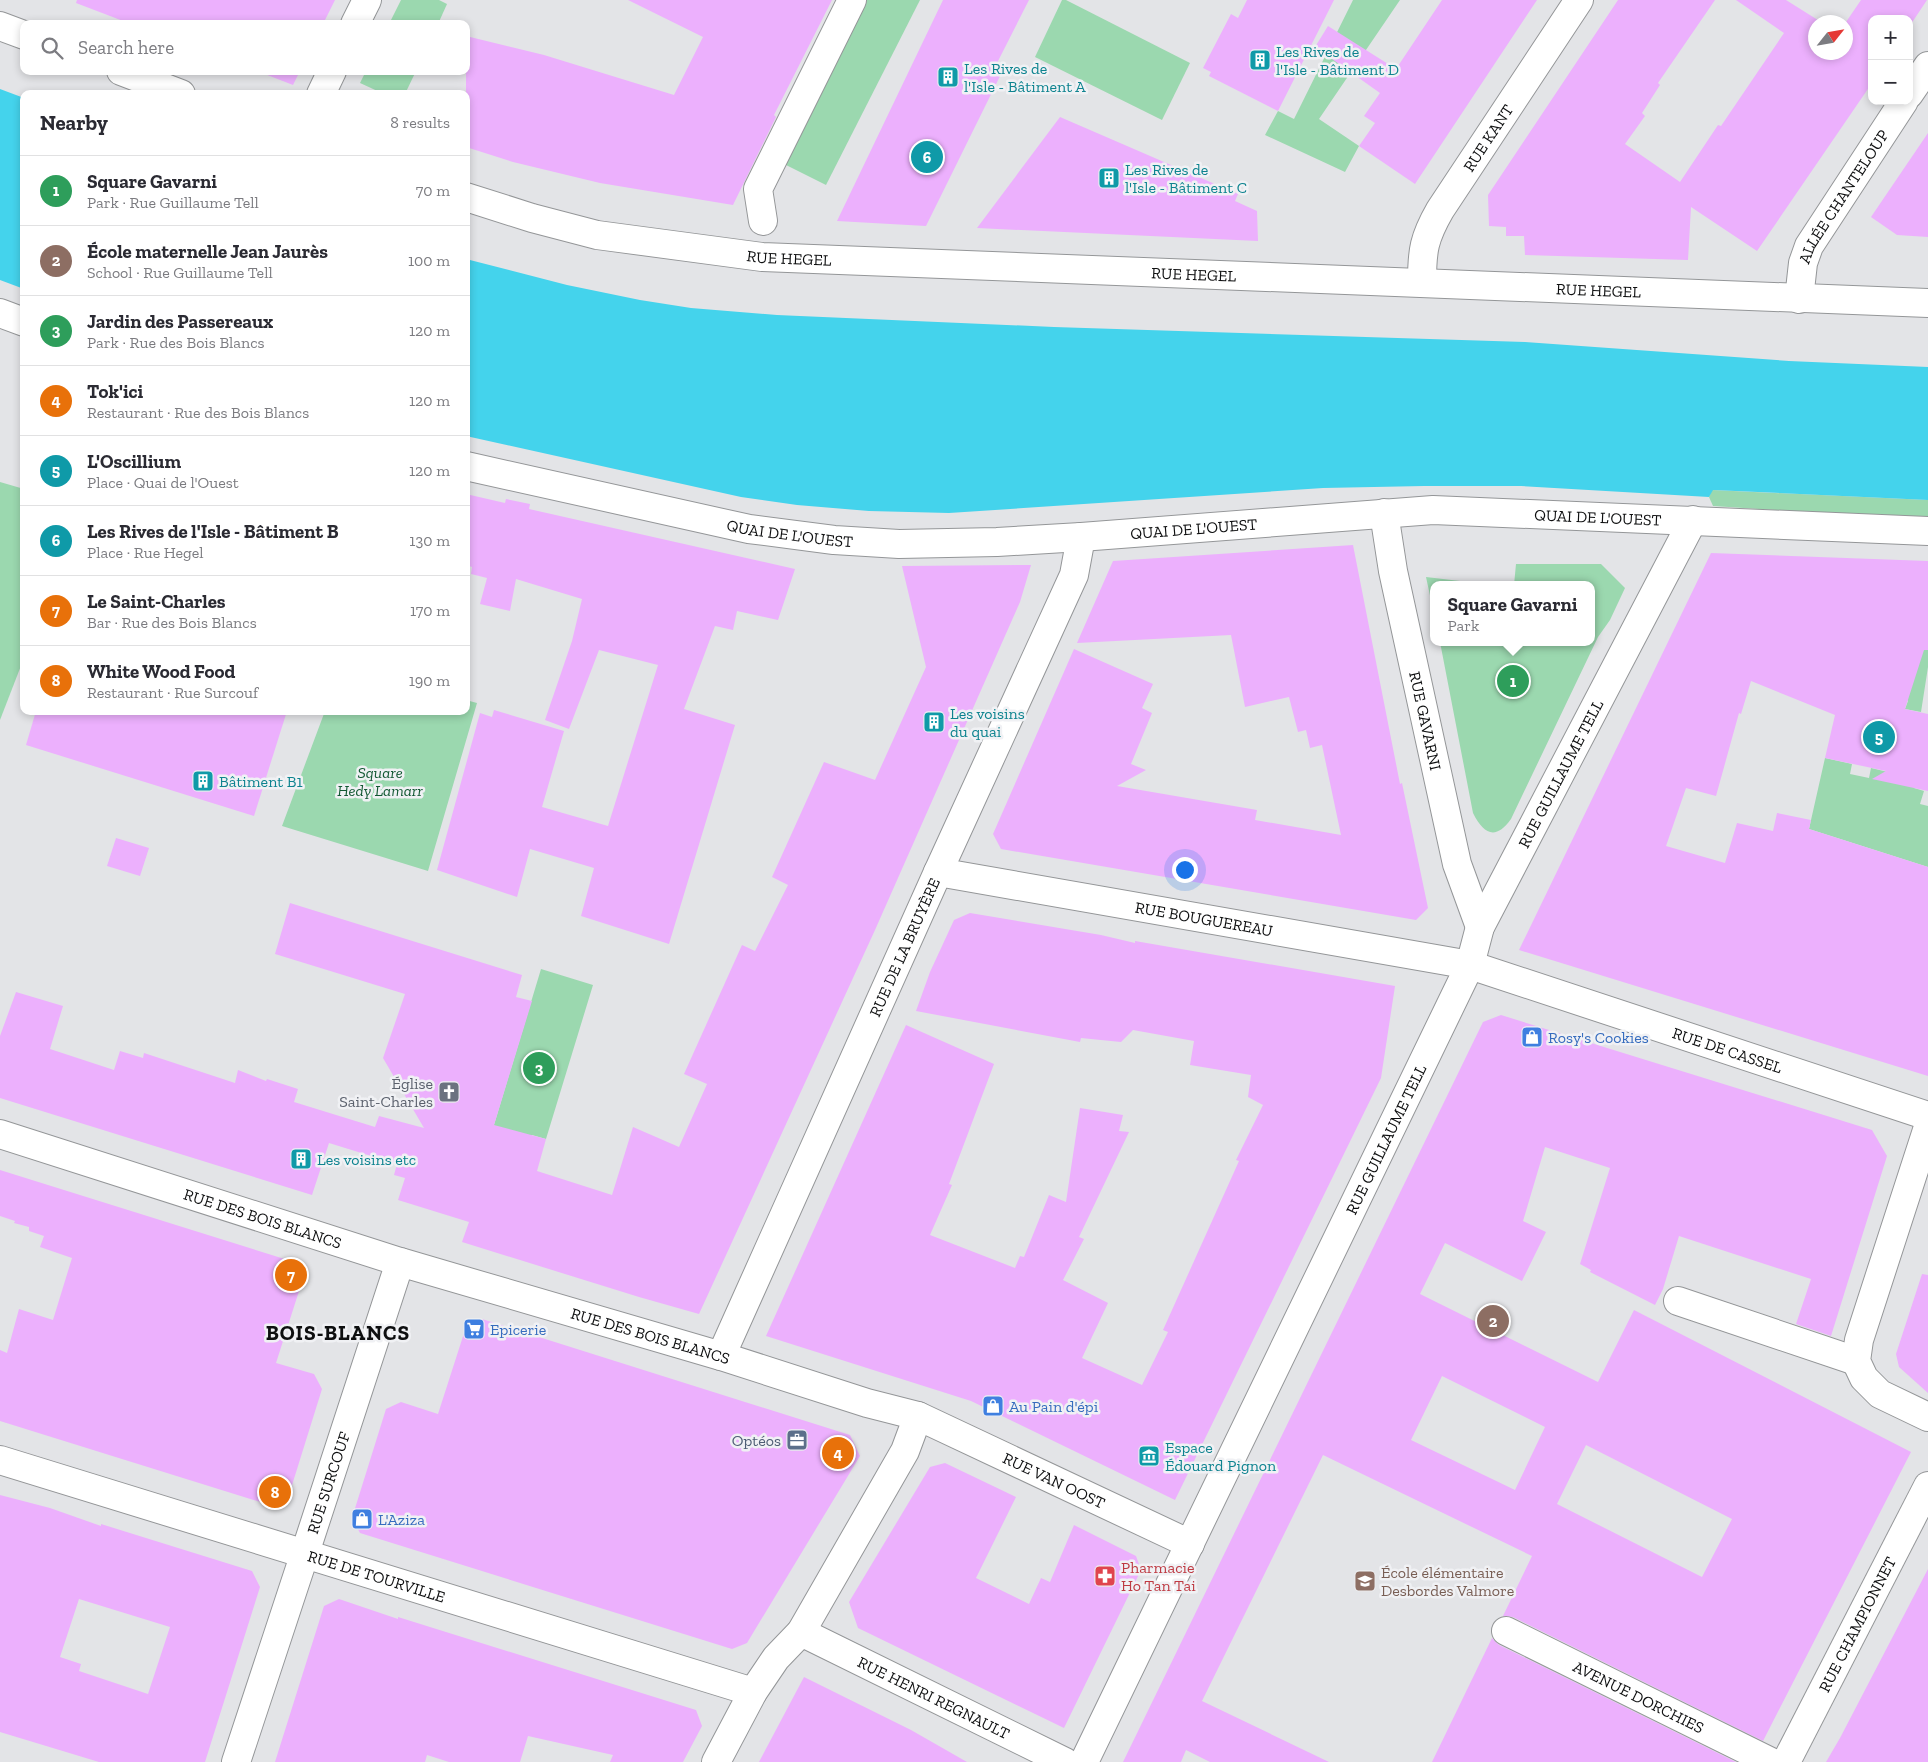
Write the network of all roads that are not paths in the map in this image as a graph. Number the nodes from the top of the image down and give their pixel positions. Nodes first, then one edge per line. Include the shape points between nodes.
1 (367, 0) edge
2 (852, 0) edge
3 (1579, 0) edge
4 (357, 20) edge
5 (0, 26) edge
6 (20, 34) edge
7 (1928, 66) edge
8 (131, 75) edge
9 (330, 75) edge
10 (1913, 88) edge
11 (170, 90) edge
12 (323, 90) edge
13 (1901, 105) edge
14 (470, 198) edge
15 (763, 221) dead end
16 (1422, 282) junction
17 (1799, 299) junction
18 (1928, 304) edge
19 (0, 313) edge
20 (20, 320) edge
21 (470, 467) edge
22 (1384, 513) junction
23 (1693, 520) junction
24 (1928, 531) edge
25 (1081, 537) junction
26 (938, 872) junction
27 (1480, 927) junction
28 (1470, 965) junction
29 (1928, 1116) edge
30 (1928, 1127) edge
31 (0, 1134) edge
32 (400, 1262) junction
33 (1678, 1301) dead end
34 (721, 1356) junction
35 (1856, 1361) junction
36 (918, 1416) junction
37 (1928, 1417) edge
38 (0, 1460) edge
39 (1928, 1486) edge
40 (1190, 1544) junction
41 (305, 1553) junction
42 (1506, 1631) dead end
43 (801, 1632) junction
44 (753, 1692) junction
45 (236, 1762) edge
46 (716, 1762) edge
47 (1065, 1762) edge
48 (1084, 1762) edge
49 (1771, 1762) edge
50 (1786, 1762) edge

1 - 4 street
2 - 15 street via 758,188
3 - 16 street, RUE KANT via 1436,217 1425,240
5 - 6 street
7 - 10 street
8 - 11 street
9 - 12 street
13 - 17 street, ALLÉE CHANTELOUP via 1809,246 1803,262
14 - 16 street, RUE HEGEL via 597,235 762,257
16 - 17 street, RUE HEGEL
17 - 18 street, RUE HEGEL
19 - 20 street
21 - 25 street, QUAI DE L'OUEST via 749,529 797,536 899,544
22 - 23 street, QUAI DE L'OUEST via 1433,510
22 - 25 street, QUAI DE L'OUEST
22 - 27 street, RUE GAVARNI via 1393,571 1457,864
23 - 24 street, QUAI DE L'OUEST
23 - 27 street, RUE GUILLAUME TELL
25 - 26 street, RUE DE LA BRUYÈRE via 1074,575
26 - 28 street, RUE BOUGUEREAU
26 - 34 street, RUE DE LA BRUYÈRE
27 - 28 street, RUE GUILLAUME TELL
28 - 29 street, RUE DE CASSEL
28 - 40 street, RUE GUILLAUME TELL
30 - 35 street via 1859,1340
31 - 32 street, RUE DES BOIS BLANCS
32 - 34 street, RUE DES BOIS BLANCS
32 - 41 street, RUE SURCOUF
33 - 35 street
34 - 36 street, RUE DES BOIS BLANCS via 867,1404
35 - 37 street via 1864,1378 1880,1394
36 - 40 street, RUE VAN OOST
36 - 43 street via 904,1452
38 - 41 street, RUE DE TOURVILLE
39 - 50 street, RUE CHAMPIONNET
40 - 48 street, RUE GUILLAUME TELL
41 - 44 street, RUE DE TOURVILLE
41 - 45 street, RUE SURCOUF
42 - 49 street, AVENUE DORCHIES
43 - 44 street via 776,1658
43 - 47 street, RUE HENRI REGNAULT
44 - 46 street

